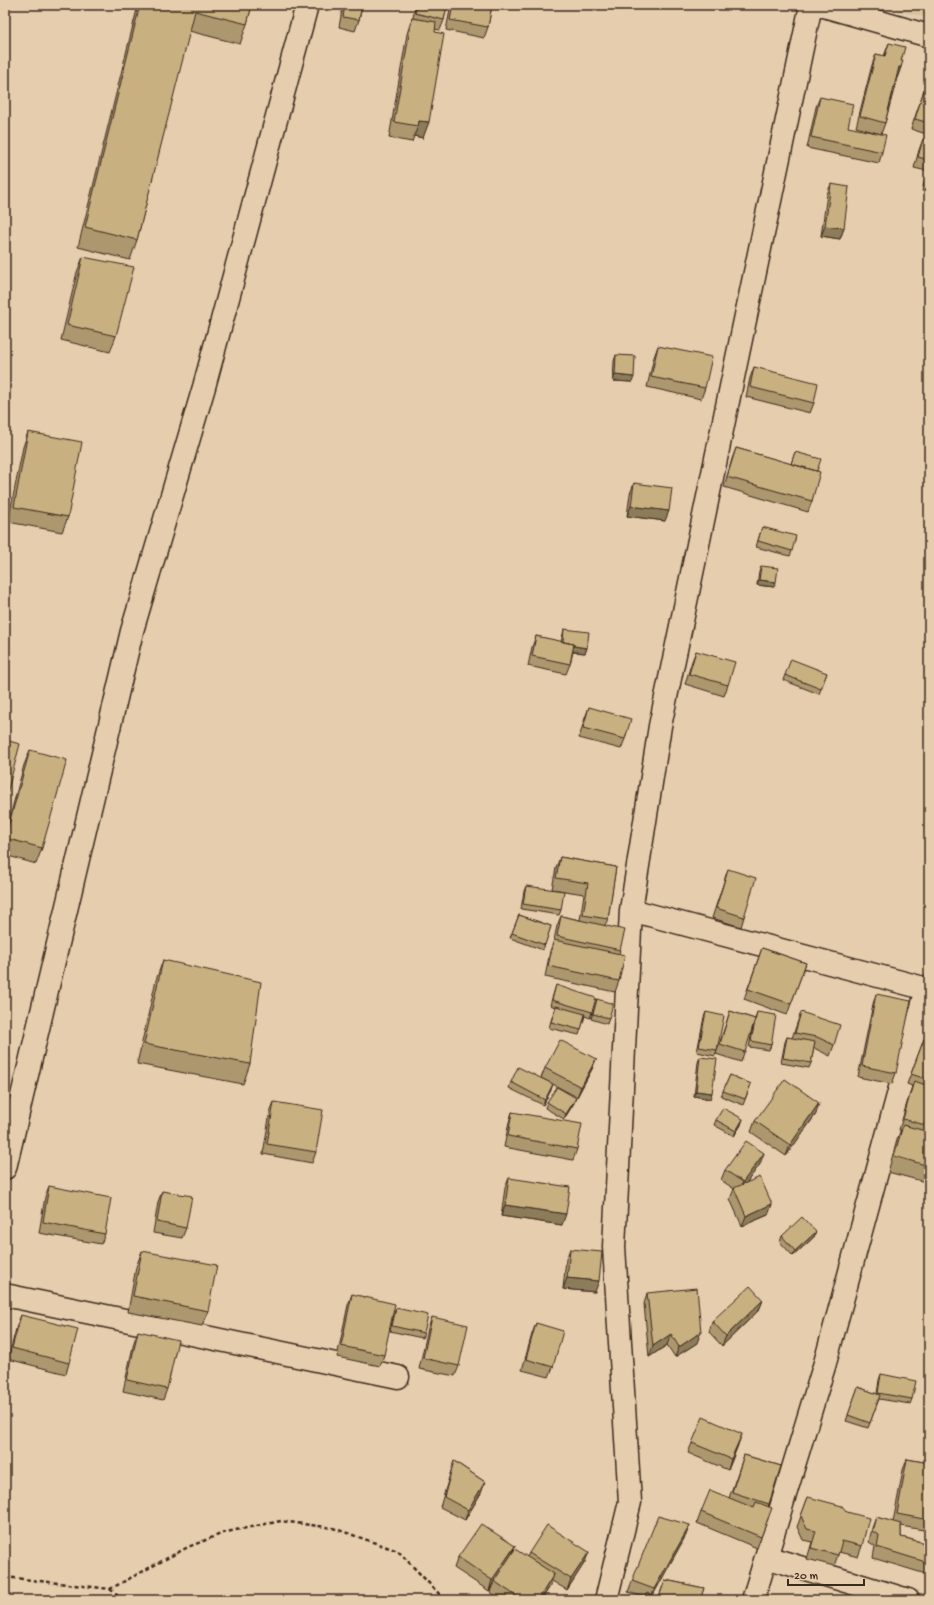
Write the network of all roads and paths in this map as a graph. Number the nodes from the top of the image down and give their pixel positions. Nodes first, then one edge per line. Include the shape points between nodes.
1 (307, 5) edge
2 (811, 5) edge
3 (820, 5) edge
4 (929, 36) edge
5 (631, 910) junction
6 (5, 1168) edge
7 (5, 1295) edge
8 (398, 1377) dead end
9 (766, 1557) junction
10 (5, 1577) edge
11 (110, 1589) junction
12 (122, 1600) edge
13 (445, 1600) edge
14 (606, 1600) edge
15 (753, 1600) edge
16 (908, 1600) edge

1 - 6 street via 204,387 132,631
2 - 5 street via 660,726
3 - 4 street
5 - 9 street via 926,989 826,1363
5 - 14 street via 614,1247 630,1502
7 - 8 street
9 - 15 street
9 - 16 street
10 - 11 path
11 - 12 path
11 - 13 path via 188,1547 219,1534 281,1521 333,1528 398,1552

